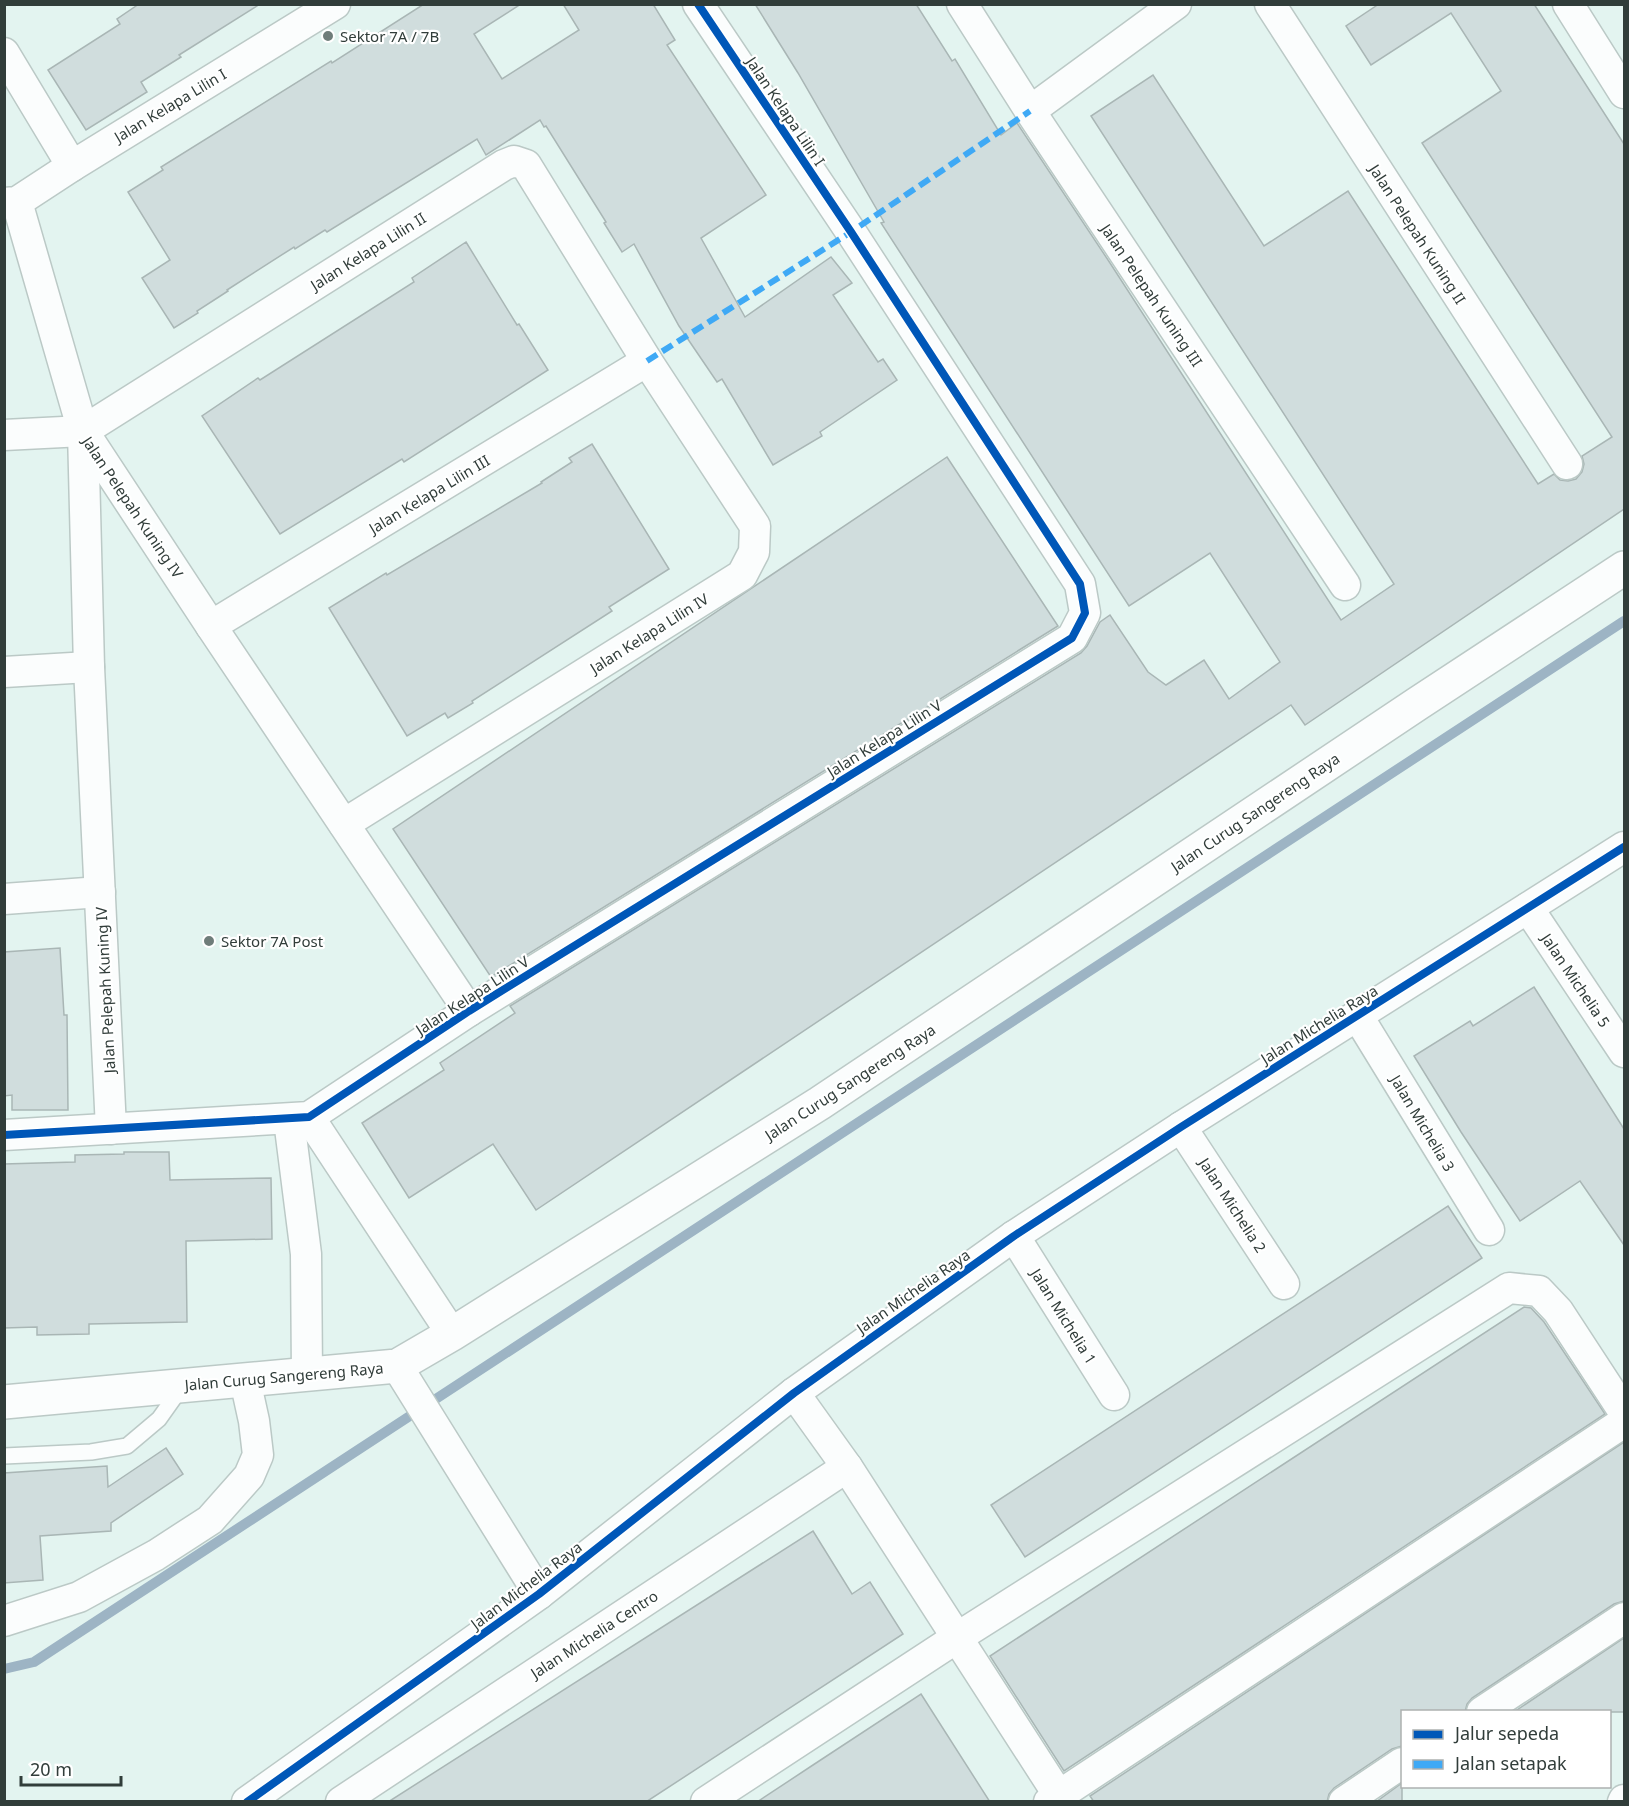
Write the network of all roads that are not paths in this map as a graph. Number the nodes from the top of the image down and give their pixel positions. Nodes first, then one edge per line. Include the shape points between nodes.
1 (335, 4) edge
2 (698, 4) edge
3 (962, 4) edge
4 (1176, 4) edge
5 (1270, 4) edge
6 (1568, 4) edge
7 (4, 53) edge
8 (1624, 93) edge
9 (1030, 111) junction
10 (72, 166) junction
11 (11, 202) edge
12 (851, 232) joint
13 (647, 361) junction
14 (83, 431) junction
15 (4, 435) edge
16 (1567, 464) dead end
17 (1624, 568) edge
18 (1345, 585) dead end
19 (211, 626) junction
20 (89, 667) junction
21 (4, 672) edge
22 (344, 824) junction
23 (1624, 847) edge
24 (100, 892) junction
25 (4, 898) edge
26 (1528, 908) junction
27 (469, 1011) junction
28 (1357, 1015) junction
29 (1624, 1052) edge
30 (299, 1118) junction
31 (1181, 1127) junction
32 (111, 1129) junction
33 (4, 1135) edge
34 (1489, 1230) dead end
35 (1014, 1236) junction
36 (1284, 1284) dead end
37 (452, 1334) junction
38 (307, 1374) junction
39 (403, 1376) junction
40 (245, 1380) junction
41 (183, 1386) junction
42 (794, 1393) junction
43 (1114, 1395) dead end
44 (4, 1402) edge
45 (1624, 1412) edge
46 (1624, 1422) edge
47 (4, 1456) edge
48 (847, 1467) junction
49 (539, 1594) junction
50 (1624, 1618) edge
51 (4, 1621) edge
52 (958, 1636) junction
53 (1485, 1710) edge
54 (1401, 1764) edge
55 (1057, 1799) edge
56 (248, 1802) edge
57 (341, 1802) edge
58 (706, 1802) edge
59 (1344, 1802) edge

1 - 10 street, Jalan Kelapa Lilin I
2 - 12 street, Jalan Kelapa Lilin I
3 - 9 street, Jalan Pelepah Kuning III
4 - 9 street
5 - 16 street, Jalan Pelepah Kuning II
6 - 8 street
7 - 10 street
9 - 18 street, Jalan Pelepah Kuning III
10 - 11 street, Jalan Kelapa Lilin I
11 - 14 street
12 - 27 street, Jalan Kelapa Lilin V via 1080,584 1085,613 1072,638
13 - 14 street, Jalan Kelapa Lilin II via 526,165 514,160
13 - 19 street, Jalan Kelapa Lilin III
13 - 22 street, Jalan Kelapa Lilin IV via 755,526 754,552 742,575
14 - 15 street, Jalan Kelapa Lilin II
14 - 19 street, Jalan Pelepah Kuning IV
14 - 20 street, Jalan Pelepah Kuning IV
17 - 37 main road, Jalan Curug Sangereng Raya via 820,1103
19 - 22 street, Jalan Pelepah Kuning IV
20 - 21 street
20 - 24 street, Jalan Pelepah Kuning IV
22 - 27 street, Jalan Pelepah Kuning IV
23 - 26 street, Jalan Michelia Raya
24 - 25 street
24 - 32 street, Jalan Pelepah Kuning IV
26 - 28 street, Jalan Michelia Raya
26 - 29 street, Jalan Michelia 5
27 - 30 street, Jalan Kelapa Lilin V
28 - 31 street, Jalan Michelia Raya
28 - 34 street, Jalan Michelia 3
30 - 32 street
30 - 37 street
30 - 38 street
31 - 35 street, Jalan Michelia Raya
31 - 36 street, Jalan Michelia 2
32 - 33 street
35 - 42 street, Jalan Michelia Raya
35 - 43 street, Jalan Michelia 1
37 - 39 main road, Jalan Curug Sangereng Raya
38 - 39 main road, Jalan Curug Sangereng Raya
38 - 40 main road, Jalan Curug Sangereng Raya
39 - 49 street
40 - 41 main road, Jalan Curug Sangereng Raya
40 - 51 street via 258,1455 249,1476 210,1520 79,1597
41 - 44 main road, Jalan Curug Sangereng Raya
41 - 47 lane via 159,1419 127,1446 91,1452
42 - 48 street
42 - 49 street, Jalan Michelia Raya
45 - 52 street via 1558,1311 1539,1291 1509,1288
46 - 55 street
48 - 52 street
48 - 57 street, Jalan Michelia Centro
49 - 56 street, Jalan Michelia Raya
50 - 53 street
52 - 55 street
52 - 58 street
54 - 59 street

